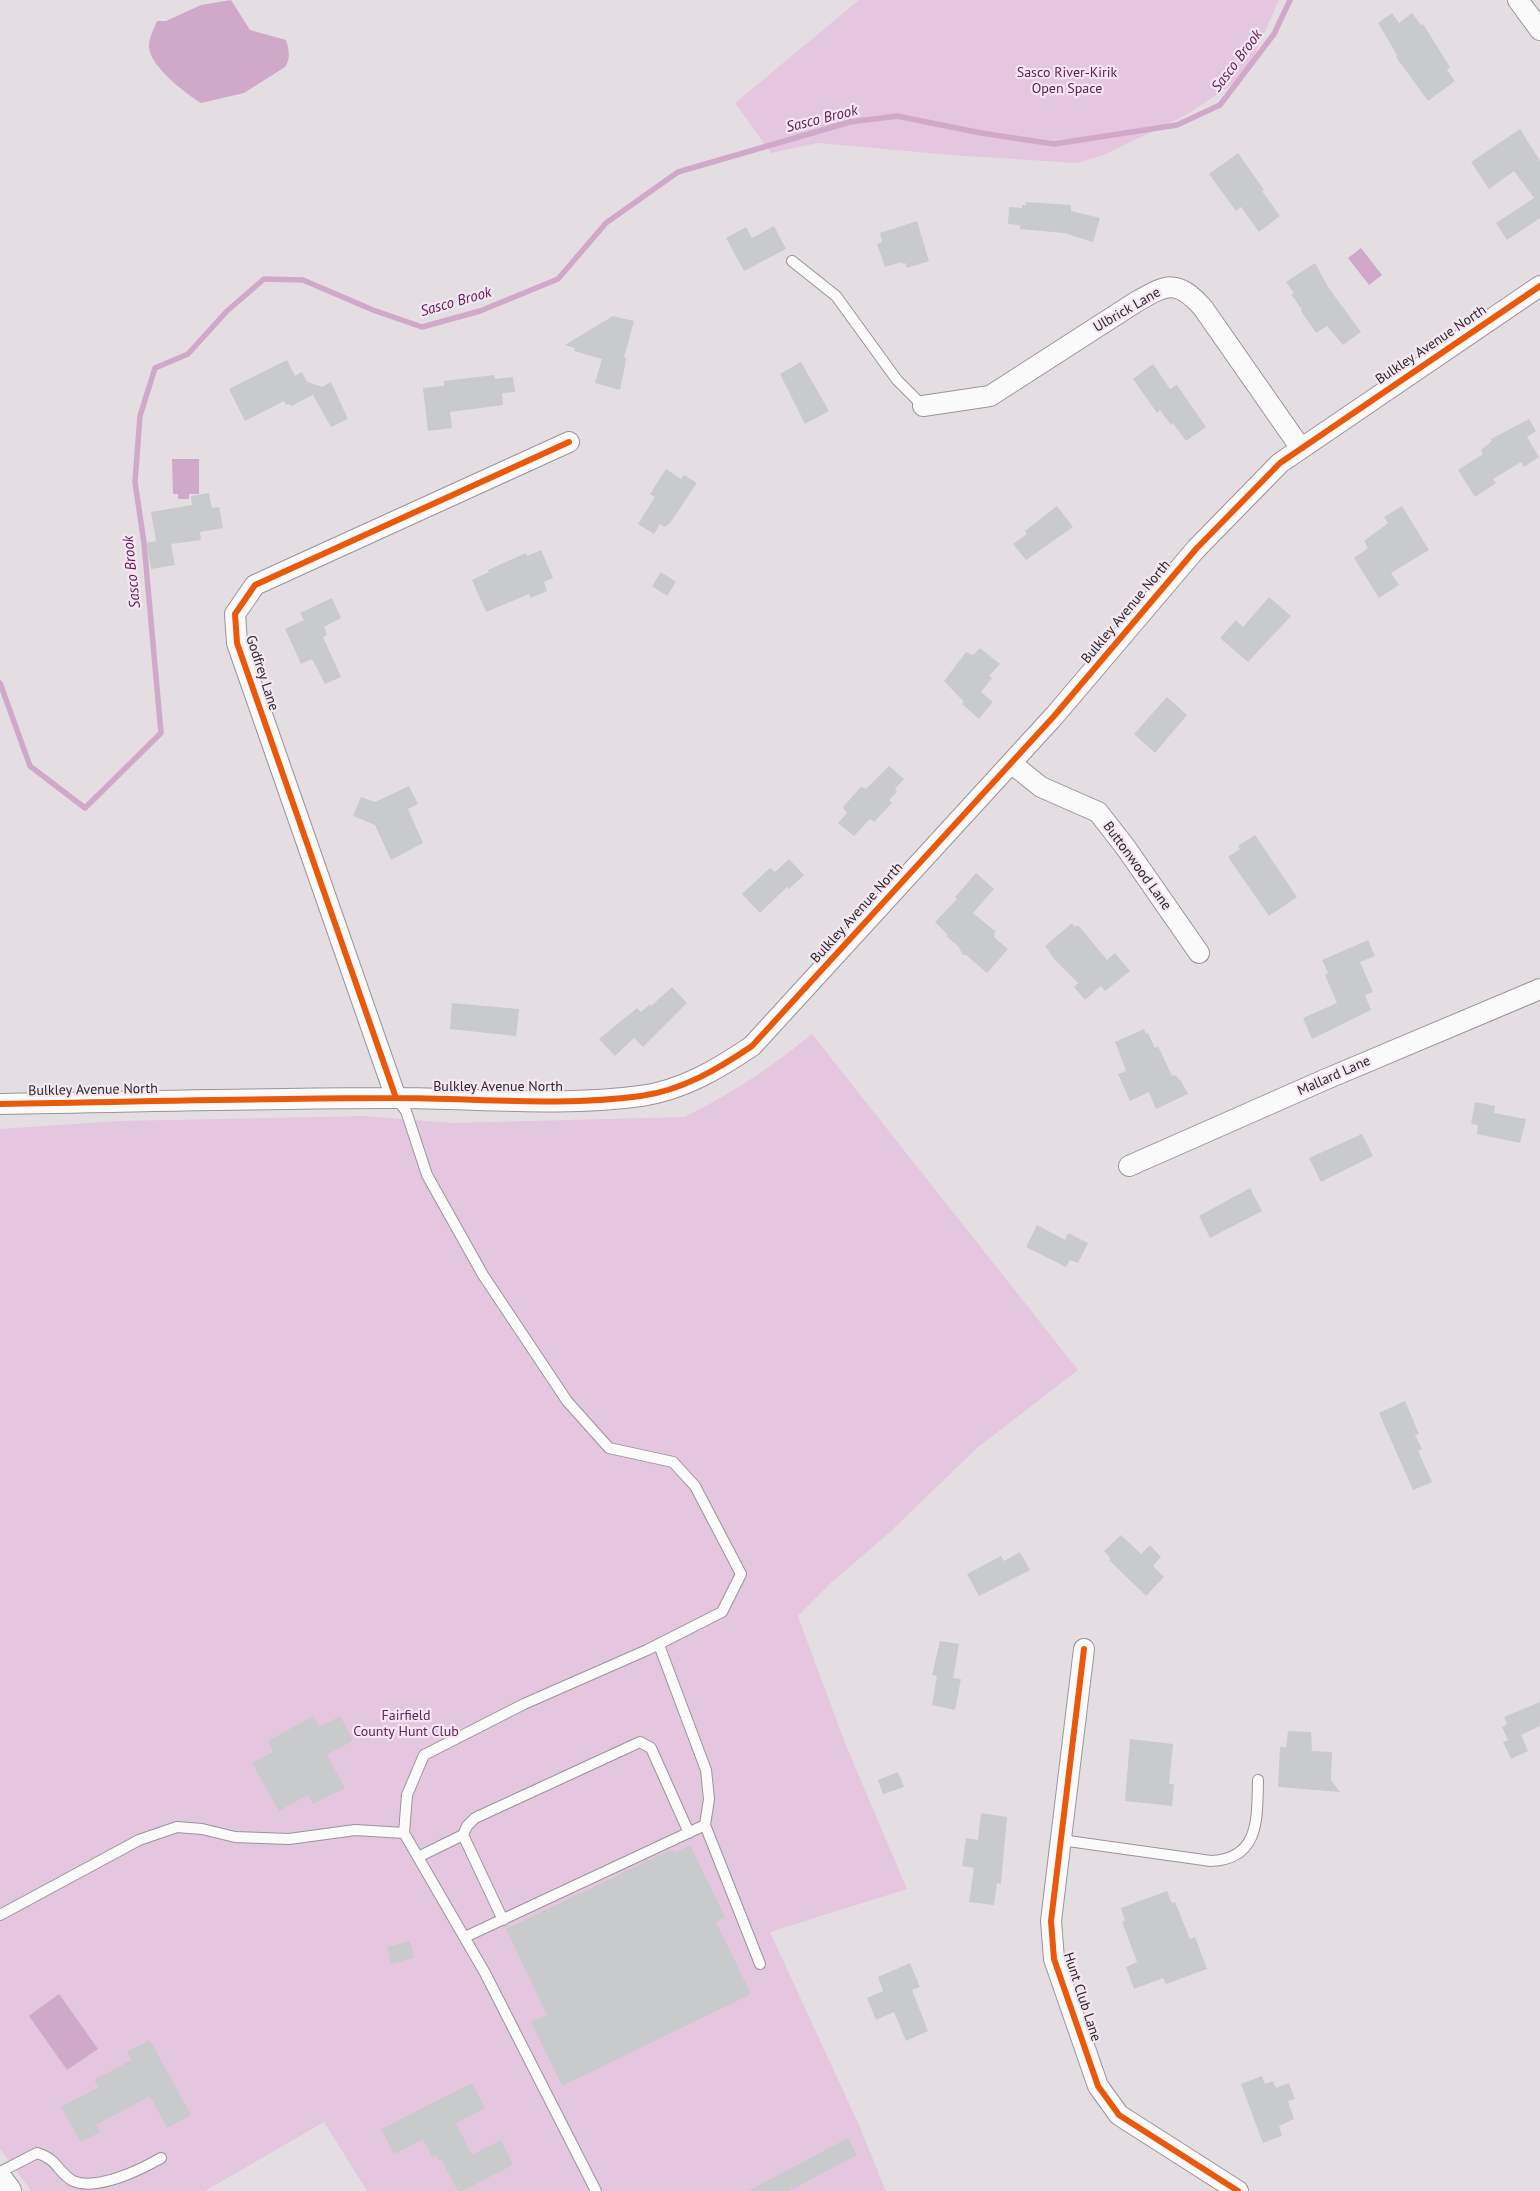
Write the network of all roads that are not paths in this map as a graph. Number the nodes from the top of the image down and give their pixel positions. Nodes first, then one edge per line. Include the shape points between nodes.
1 (1518, 0) edge
2 (1540, 30) edge
3 (792, 261) dead end
4 (1540, 286) edge
5 (923, 406) joint
6 (569, 442) dead end
7 (1300, 447) junction
8 (1011, 764) junction
9 (1199, 953) dead end
10 (1540, 989) edge
11 (396, 1098) junction
12 (0, 1104) edge
13 (1129, 1166) dead end
14 (659, 1645) junction
15 (1084, 1649) dead end
16 (1258, 1780) dead end
17 (705, 1825) junction
18 (404, 1833) junction
19 (689, 1833) junction
20 (463, 1835) junction
21 (1061, 1840) junction
22 (418, 1857) junction
23 (0, 1915) edge
24 (503, 1920) junction
25 (464, 1937) junction
26 (760, 1964) dead end
27 (161, 2158) dead end
28 (0, 2172) edge
29 (0, 2182) edge
30 (7, 2191) edge
31 (596, 2191) edge
32 (1238, 2191) edge

1 - 2 street
3 - 5 lane via 836,296 897,380
4 - 7 street, Bulkley Avenue North
5 - 7 street, Ulbrick Lane via 990,396 1136,302 1173,286 1188,292 1203,308
6 - 11 street, Godfrey Lane via 255,585 235,614 237,643
7 - 8 street, Bulkley Avenue North via 1280,462 1196,549
8 - 9 street, Buttonwood Lane via 1041,787 1098,812
8 - 11 street, Bulkley Avenue North via 752,1046 713,1072 674,1088 642,1096 545,1101
10 - 13 street, Mallard Lane
11 - 12 street, Bulkley Avenue North
11 - 14 lane via 406,1111 432,1183 483,1275 567,1401 609,1448 673,1462 695,1486 741,1574 722,1612
14 - 17 lane via 706,1770 709,1799
14 - 18 lane via 524,1704 424,1755 408,1795
15 - 21 street, Hunt Club Lane
16 - 21 lane via 1257,1819 1252,1837 1244,1850 1225,1860 1211,1861
17 - 19 lane
17 - 26 lane
18 - 22 lane
18 - 23 lane via 356,1830 289,1839 234,1837 177,1827 139,1840
19 - 20 lane via 651,1748 640,1742 476,1818
19 - 24 lane
20 - 22 lane
20 - 24 lane
21 - 32 street, Hunt Club Lane via 1050,1921 1054,1959 1098,2086 1119,2115
22 - 25 lane
24 - 25 lane
25 - 31 lane
27 - 28 lane via 133,2174 97,2185 73,2182 49,2157 36,2153
29 - 30 main road

